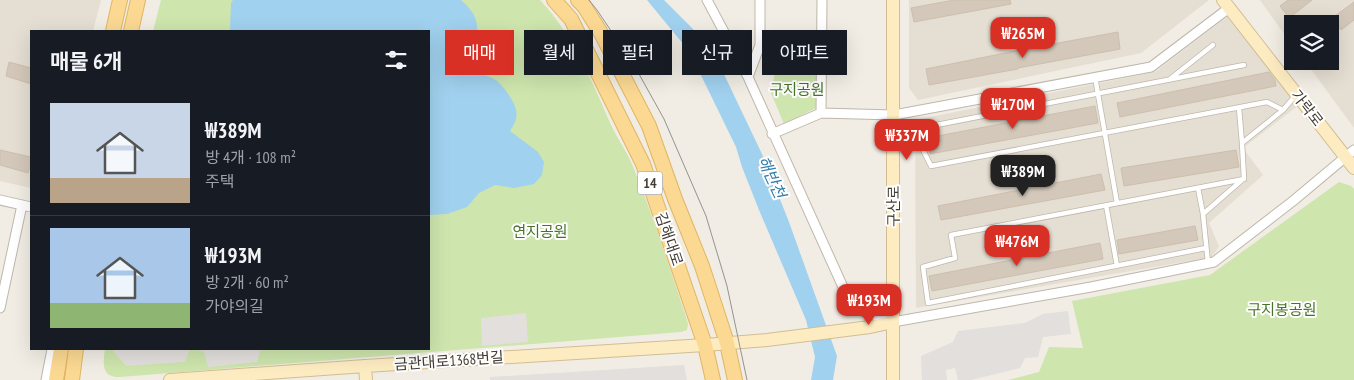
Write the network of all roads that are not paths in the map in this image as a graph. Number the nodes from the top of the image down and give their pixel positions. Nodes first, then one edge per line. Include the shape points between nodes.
1 (120, 0) edge
2 (138, 0) edge
3 (554, 0) edge
4 (578, 0) edge
5 (707, 0) edge
6 (760, 0) edge
7 (822, 0) edge
8 (893, 0) edge
9 (1226, 4) edge
10 (113, 30) edge
11 (132, 30) edge
12 (1213, 45) dead end
13 (1244, 65) dead end
14 (748, 77) junction
15 (1095, 78) junction
16 (1169, 79) junction
17 (1098, 93) junction
18 (1296, 94) junction
19 (1238, 108) junction
20 (1283, 110) junction
21 (821, 113) junction
22 (894, 115) junction
23 (772, 134) junction
24 (1106, 134) junction
25 (1242, 143) junction
26 (1350, 154) edge
27 (1354, 168) edge
28 (1244, 179) junction
29 (1198, 188) junction
30 (0, 200) edge
31 (1117, 203) junction
32 (1106, 205) junction
33 (27, 206) edge
34 (1203, 214) junction
35 (1206, 248) junction
36 (1208, 264) junction
37 (1116, 266) junction
38 (0, 308) edge
39 (893, 322) junction
40 (727, 343) junction
41 (705, 345) junction
42 (52, 350) edge
43 (62, 350) edge
44 (76, 350) edge
45 (365, 366) junction
46 (46, 380) edge
47 (56, 380) edge
48 (72, 380) edge
49 (170, 380) edge
50 (366, 380) edge
51 (713, 380) edge
52 (735, 380) edge
53 (893, 380) edge

1 - 10 main road
2 - 11 main road
3 - 41 main road, 김해대로 / 14 via 571,19 643,164
4 - 40 main road, 김해대로 via 601,33 649,126 702,266
5 - 14 street
6 - 14 street via 760,44
7 - 21 street
8 - 22 main road, 구산로
9 - 15 street via 1151,67
9 - 18 main road, 가락로
12 - 16 lane
13 - 16 lane
14 - 23 street
15 - 17 lane
15 - 22 street
16 - 17 lane
17 - 24 lane
17 - 24 lane via 921,128 923,150 932,166
18 - 20 lane
18 - 26 main road, 가락로
19 - 20 lane via 1266,102
19 - 24 lane
19 - 25 lane
20 - 25 lane
21 - 22 street
21 - 23 street
22 - 39 main road, 구산로
23 - 39 street via 852,307
24 - 31 lane
25 - 28 lane
26 - 27 main road, 가락로
26 - 36 street
28 - 29 lane
28 - 34 lane
29 - 31 lane
29 - 34 lane
30 - 33 street
31 - 32 lane
32 - 37 lane
32 - 37 lane via 951,235 955,258 923,267 928,303
33 - 38 street
34 - 35 lane
35 - 36 lane
35 - 37 lane
36 - 39 street
39 - 40 main road, 금관대로1368번길
39 - 53 main road, 구산로
40 - 41 main road, 금관대로1368번길
40 - 52 main road, 김해대로
41 - 45 main road, 금관대로1368번길
41 - 51 main road, 김해대로 / 14
42 - 46 street
43 - 47 main road
44 - 48 main road
45 - 49 main road, 금관대로1368번길
45 - 50 main road

